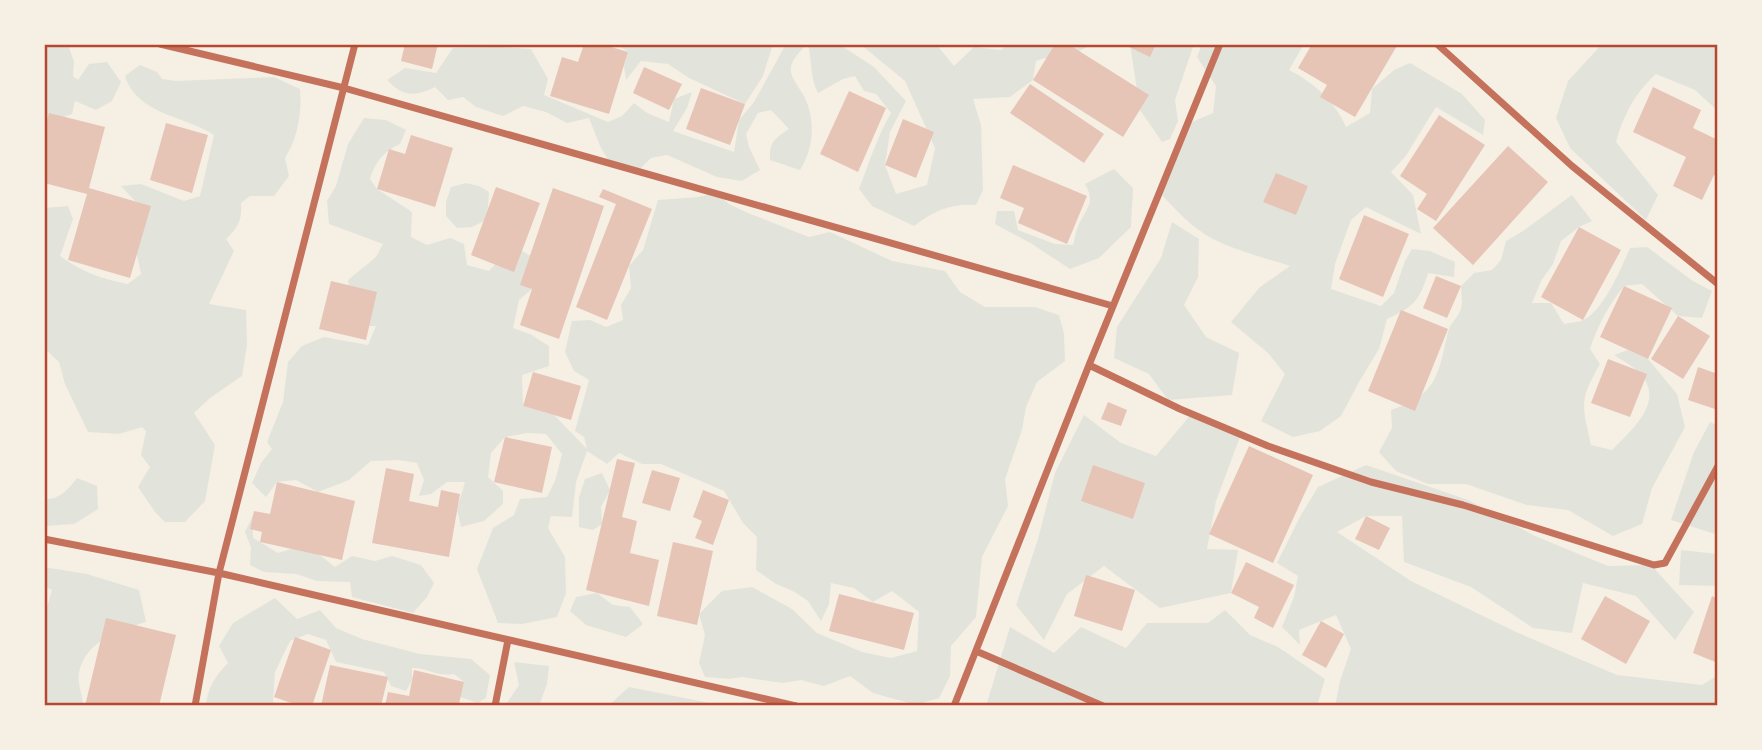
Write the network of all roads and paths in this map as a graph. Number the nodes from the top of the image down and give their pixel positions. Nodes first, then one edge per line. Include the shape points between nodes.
1 (160, 44) edge
2 (355, 44) edge
3 (1220, 44) edge
4 (1437, 44) edge
5 (344, 88) junction
6 (1718, 284) edge
7 (1113, 306) junction
8 (1089, 365) junction
9 (1718, 466) edge
10 (44, 539) edge
11 (219, 573) junction
12 (508, 640) junction
13 (976, 651) junction
14 (195, 706) edge
15 (495, 706) edge
16 (796, 706) edge
17 (954, 706) edge
18 (1103, 706) edge

1 - 5 street
2 - 5 street
3 - 7 street
4 - 6 street via 1572,166
5 - 7 street
5 - 11 street
7 - 8 street
8 - 9 street via 1280,450 1371,482 1463,505 1654,565 1665,564
8 - 13 street
10 - 11 street
11 - 12 street
11 - 14 street
12 - 15 street
12 - 16 street
13 - 17 street
13 - 18 street

